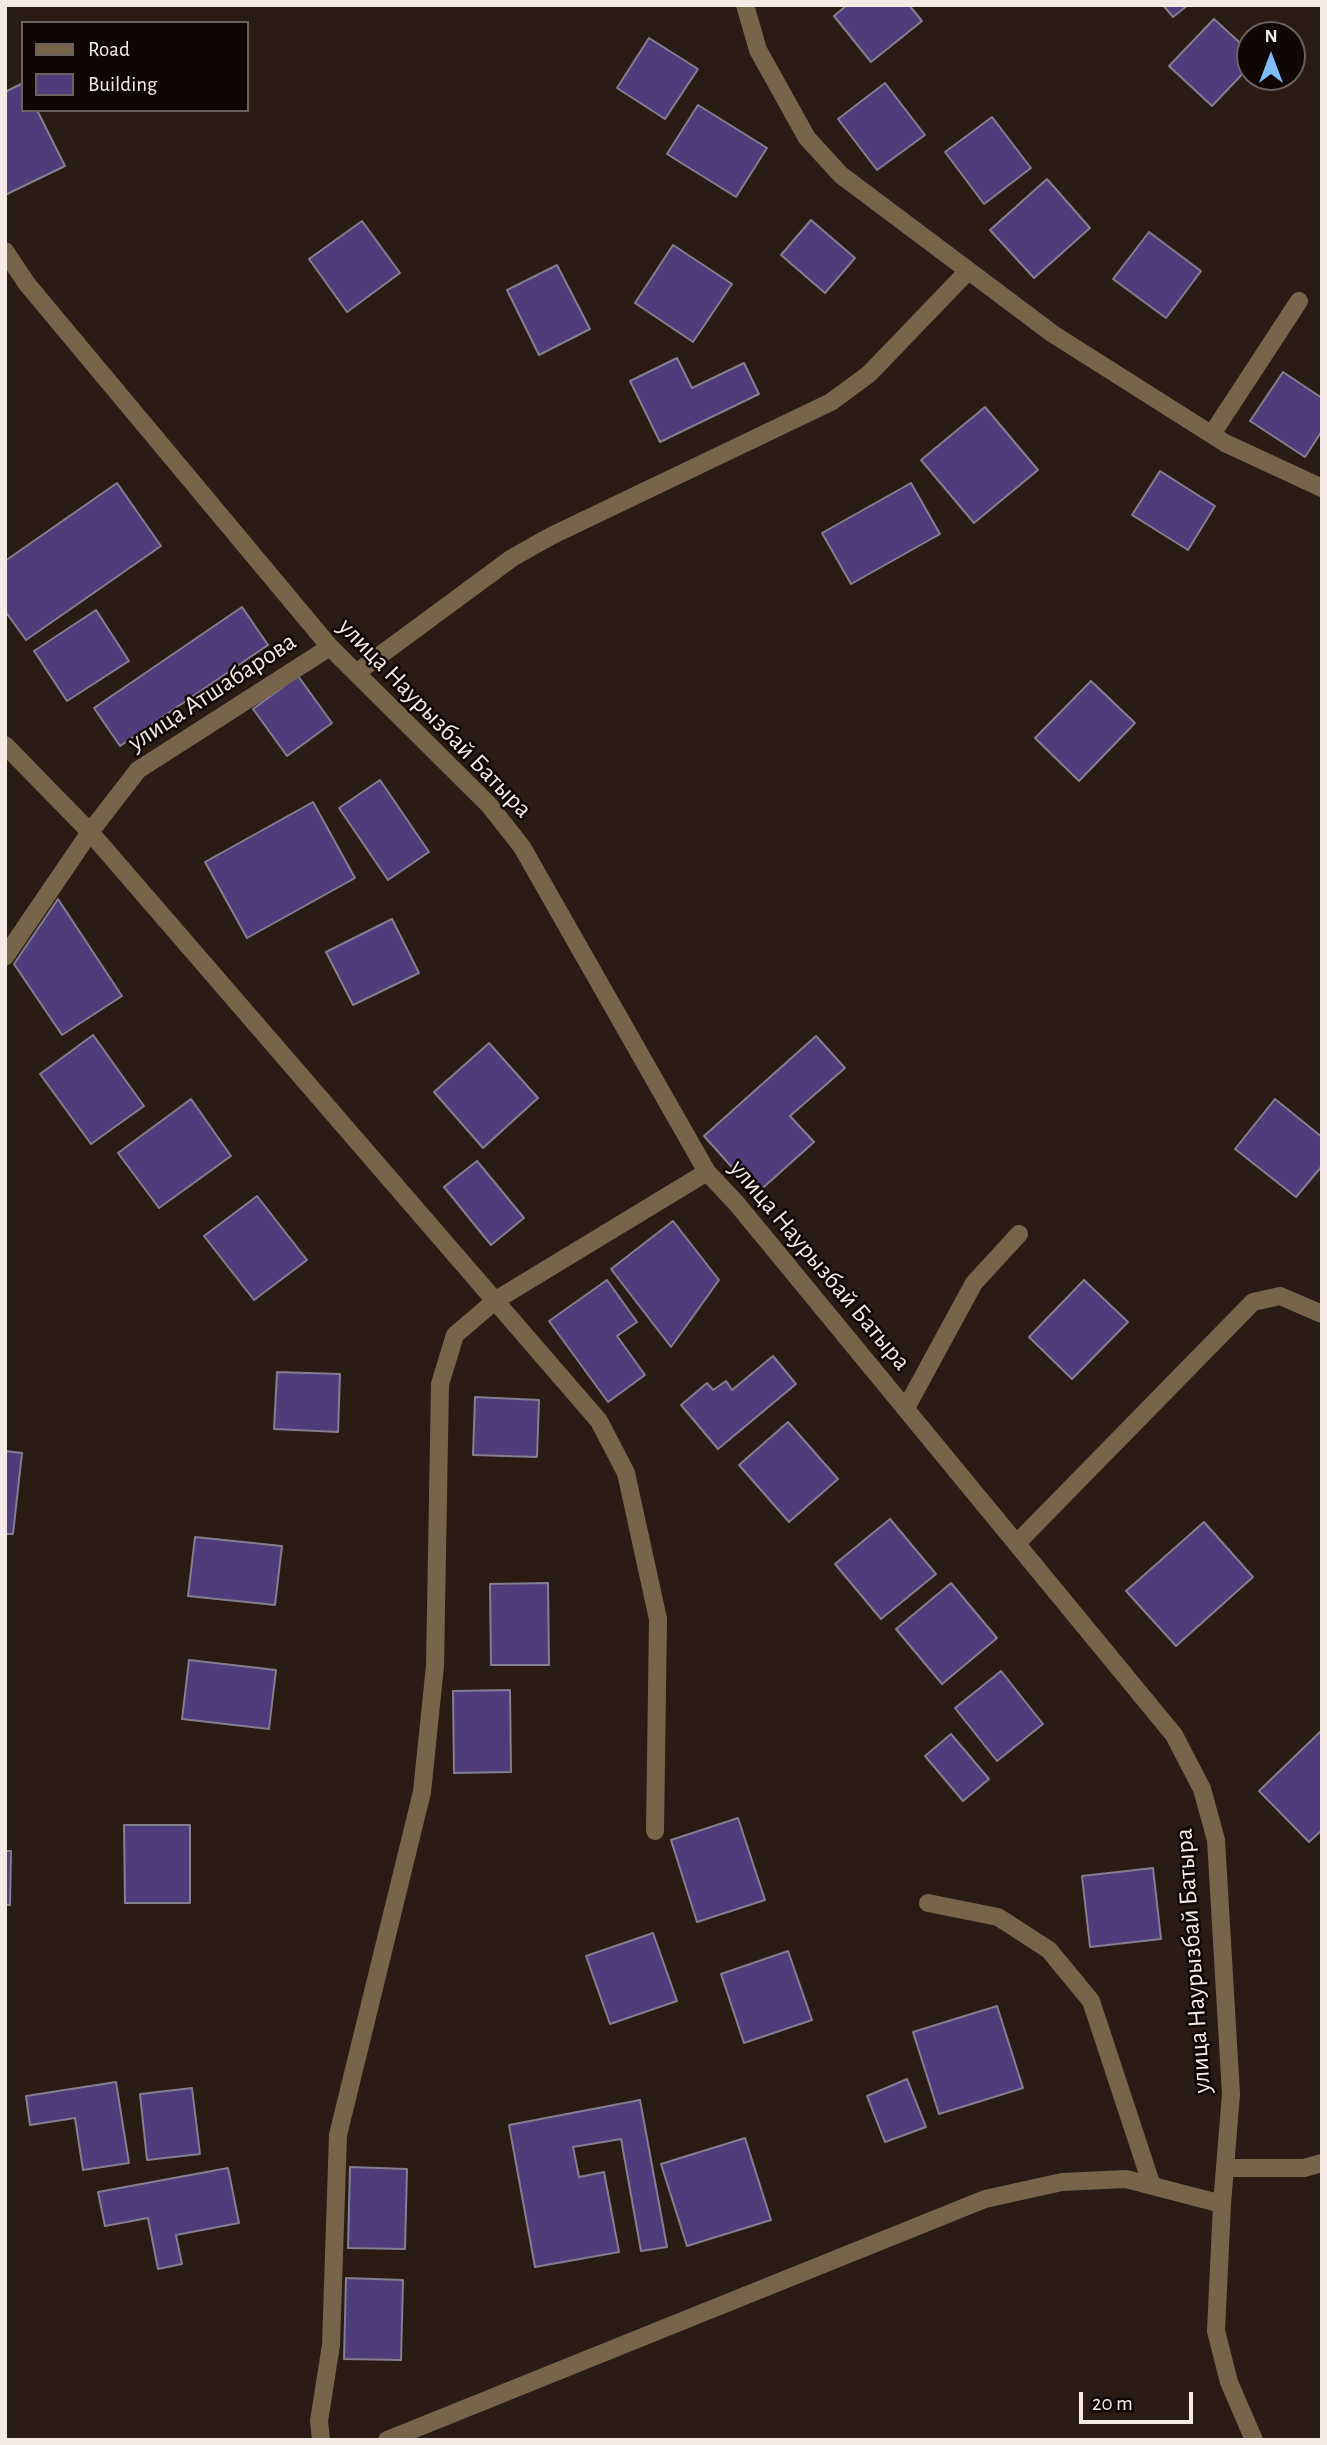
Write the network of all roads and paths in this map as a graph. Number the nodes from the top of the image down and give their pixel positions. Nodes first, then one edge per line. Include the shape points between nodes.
1 (745, 5) edge
2 (5, 251) edge
3 (968, 271) junction
4 (1299, 301) dead end
5 (1212, 434) junction
6 (1322, 488) edge
7 (330, 647) junction
8 (356, 673) junction
9 (5, 745) edge
10 (90, 832) junction
11 (5, 957) edge
12 (708, 1172) junction
13 (1019, 1234) dead end
14 (496, 1300) junction
15 (1322, 1314) edge
16 (906, 1408) junction
17 (1017, 1543) junction
18 (655, 1831) dead end
19 (928, 1903) dead end
20 (1322, 2163) edge
21 (1226, 2168) junction
22 (1152, 2186) junction
23 (1222, 2204) junction
24 (321, 2440) edge
25 (387, 2440) edge
26 (1254, 2440) edge

1 - 3 street via 758,50 807,138 841,175
2 - 7 street, улица Наурызбай Батыра
3 - 5 street via 1052,334
3 - 8 street via 869,374 831,402 512,558
4 - 5 street
5 - 6 street
7 - 8 street, улица Наурызбай Батыра
7 - 10 street, улица Атшабарова via 138,770
8 - 12 street, улица Наурызбай Батыра via 489,805 522,847
9 - 10 street
10 - 11 street, улица Атшабарова
10 - 14 street
12 - 14 street
12 - 16 street, улица Наурызбай Батыра
13 - 16 street via 974,1283
14 - 18 street via 599,1421 626,1473 658,1619
14 - 24 street via 455,1335 440,1384 435,1666 422,1792 338,2135 331,2345 318,2421
15 - 17 street via 1280,1296 1254,1302
16 - 17 street, улица Наурызбай Батыра
17 - 21 street, улица Наурызбай Батыра via 1174,1735 1202,1789 1216,1840 1231,2094
19 - 22 street via 998,1917 1049,1950 1091,2001
20 - 21 street via 1304,2168
21 - 23 street, улица Наурызбай Батыра
22 - 23 street
22 - 25 street via 1126,2179 1062,2182 985,2199
23 - 26 street, улица Наурызбай Батыра via 1216,2331 1229,2382

